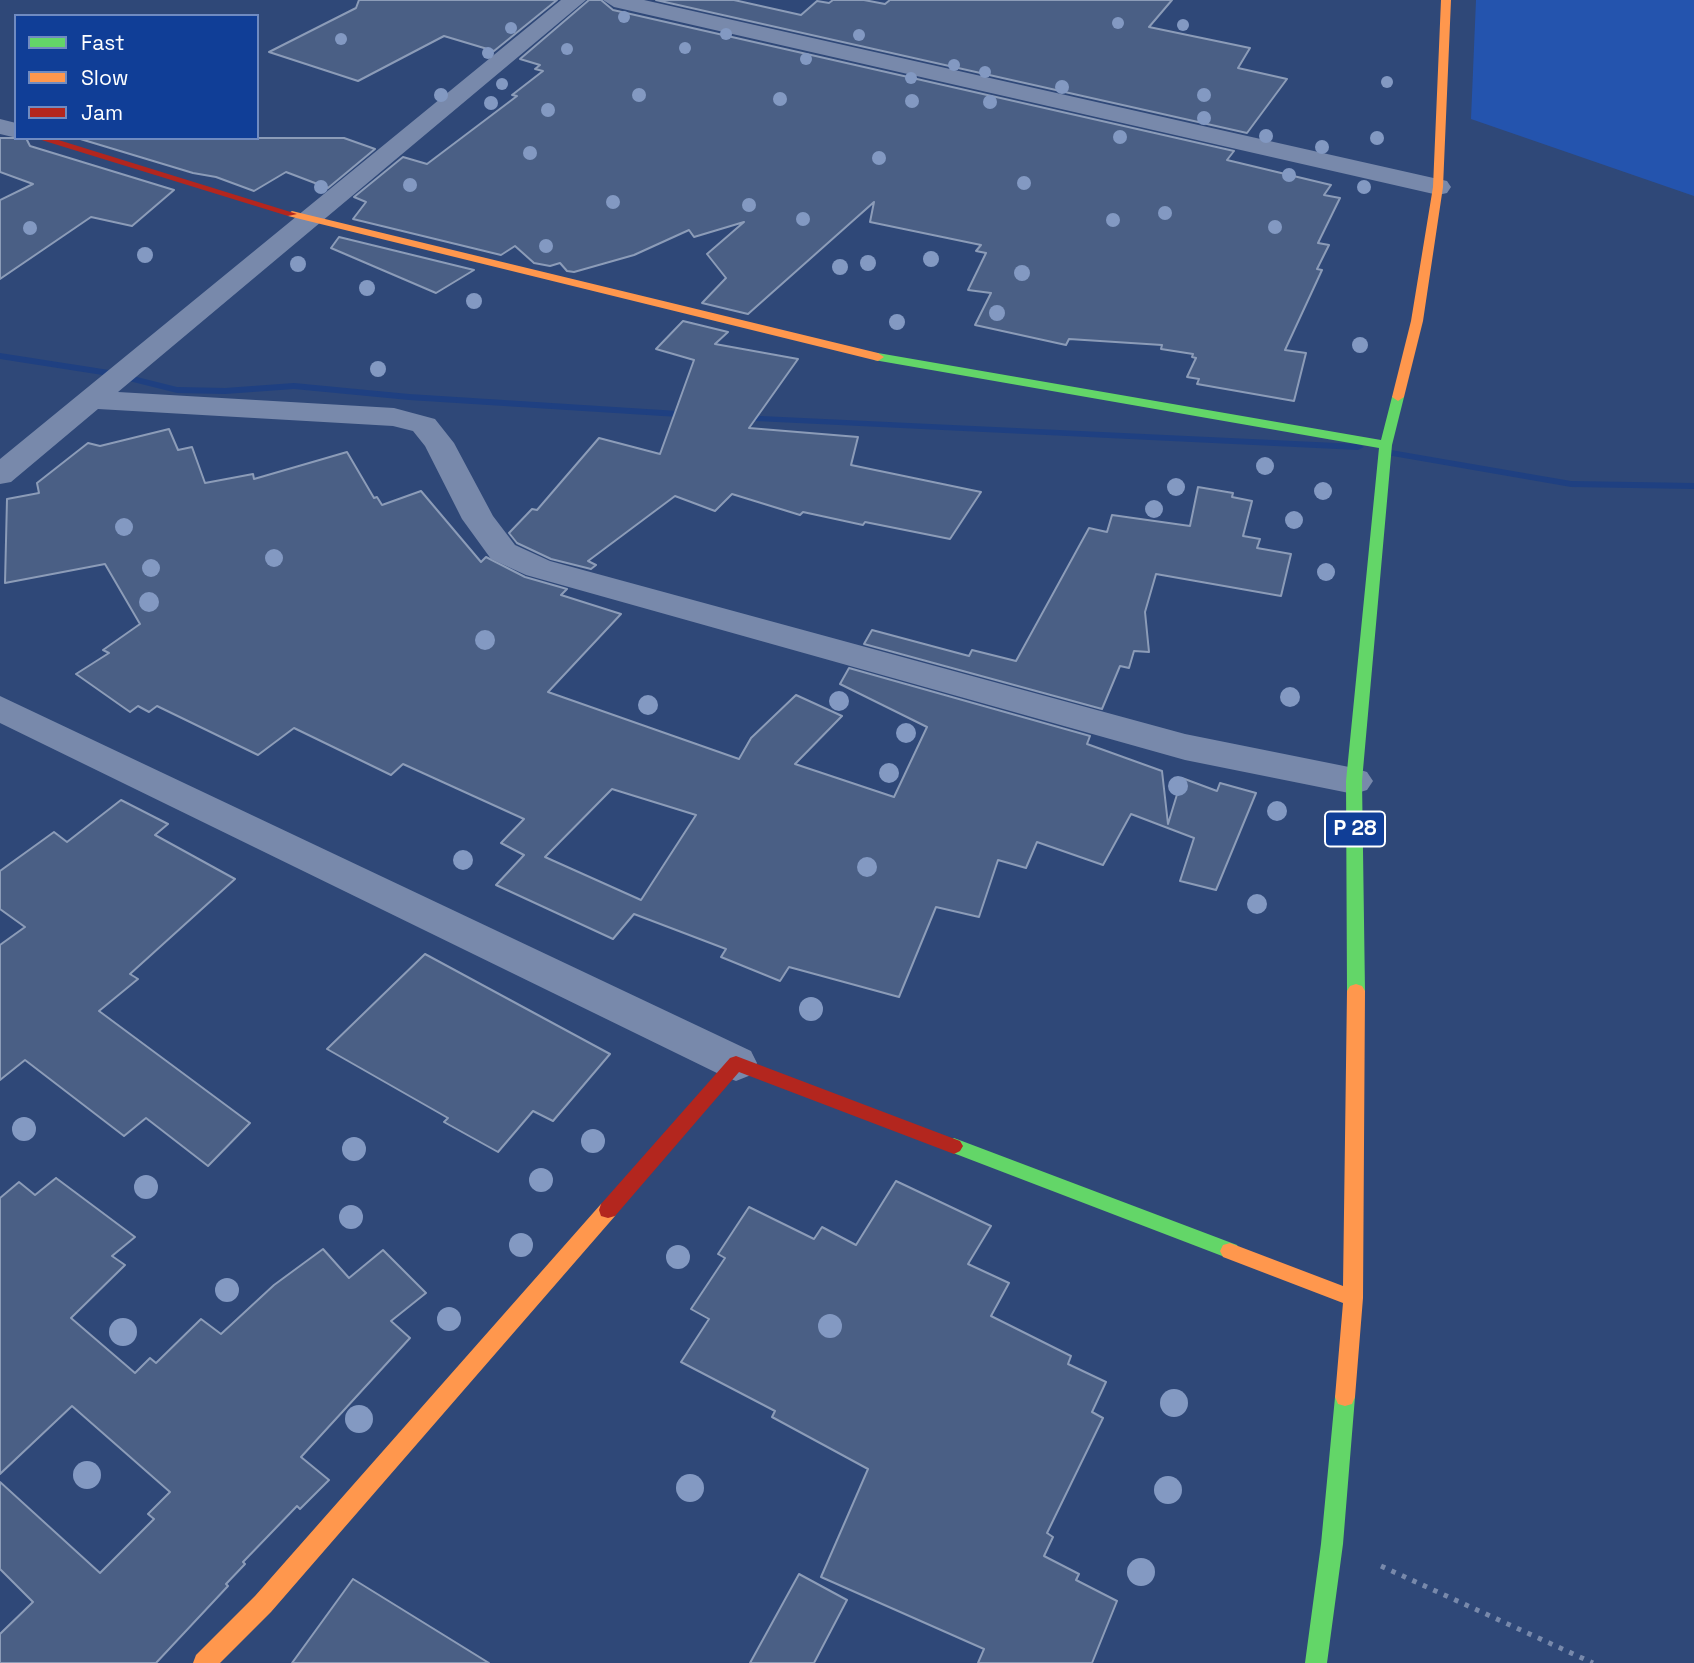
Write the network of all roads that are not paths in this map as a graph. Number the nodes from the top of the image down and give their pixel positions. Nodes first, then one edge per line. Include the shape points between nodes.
1 (575, 0) edge
2 (614, 0) edge
3 (1446, 0) edge
4 (47, 140) edge
5 (1438, 187) junction
6 (308, 219) junction
7 (92, 400) junction
8 (1386, 445) junction
9 (0, 475) edge
10 (0, 708) edge
11 (1354, 781) junction
12 (736, 1063) junction
13 (1353, 1298) junction
14 (204, 1663) edge
15 (1316, 1663) edge

1 - 6 street
2 - 5 street
3 - 5 street, P 28
4 - 6 street
5 - 8 street, P 28 via 1418,321
6 - 7 street
6 - 8 street via 869,355
7 - 9 street
7 - 11 street via 394,417 424,425 439,443 478,519 503,552 538,568 1185,747
8 - 11 street, P 28
10 - 12 street
11 - 13 street, P 28
12 - 13 street
12 - 14 street via 263,1604
13 - 15 street, P 28 via 1332,1544

